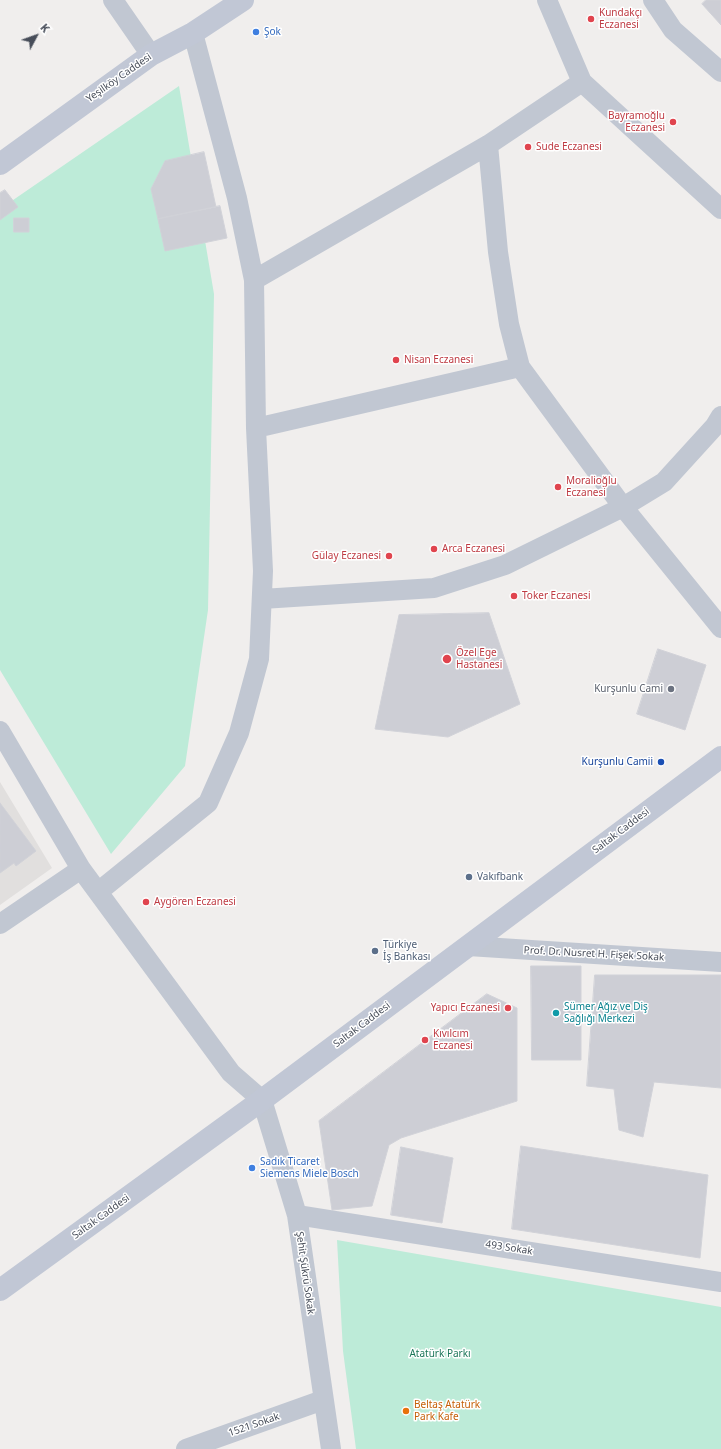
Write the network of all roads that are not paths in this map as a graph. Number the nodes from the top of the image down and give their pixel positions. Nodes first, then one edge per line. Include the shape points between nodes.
1 (114, 0) edge
2 (547, 0) edge
3 (653, 0) edge
4 (232, 3) edge
5 (192, 33) junction
6 (152, 55) junction
7 (721, 72) edge
8 (582, 82) junction
9 (488, 145) junction
10 (0, 164) edge
11 (721, 210) edge
12 (254, 280) junction
13 (520, 367) junction
14 (721, 416) edge
15 (256, 428) junction
16 (622, 507) junction
17 (262, 599) junction
18 (721, 628) edge
19 (0, 730) edge
20 (721, 757) edge
21 (81, 869) junction
22 (98, 892) junction
23 (0, 924) edge
24 (468, 946) junction
25 (721, 962) edge
26 (262, 1100) junction
27 (297, 1215) junction
28 (721, 1282) edge
29 (0, 1290) edge
30 (323, 1400) junction
31 (186, 1449) edge
32 (331, 1449) edge

1 - 6 street
2 - 8 street
3 - 7 street via 673,30
4 - 5 main road, Yeşilköy Caddesi
5 - 6 main road, Yeşilköy Caddesi
5 - 12 street via 237,198
6 - 10 main road, Yeşilköy Caddesi
8 - 9 street
8 - 11 street
9 - 12 street
9 - 13 street via 498,252 509,324
12 - 15 street
13 - 15 street
13 - 16 street
14 - 16 street via 664,482
15 - 17 street
16 - 17 street via 505,565 434,588
16 - 18 street
17 - 22 street via 259,659 239,734 208,803
19 - 21 street
20 - 24 main road, Saltak Caddesi
21 - 22 street
21 - 23 street
22 - 26 street via 231,1073
24 - 25 street, Prof. Dr. Nusret H. Fişek Sokak
24 - 26 main road, Saltak Caddesi
26 - 27 street, Şehit Şükrü Sokak
26 - 29 main road, Saltak Caddesi
27 - 28 street, 493 Sokak
27 - 30 street, Şehit Şükrü Sokak
30 - 31 street, 1521 Sokak
30 - 32 street, Şehit Şükrü Sokak

